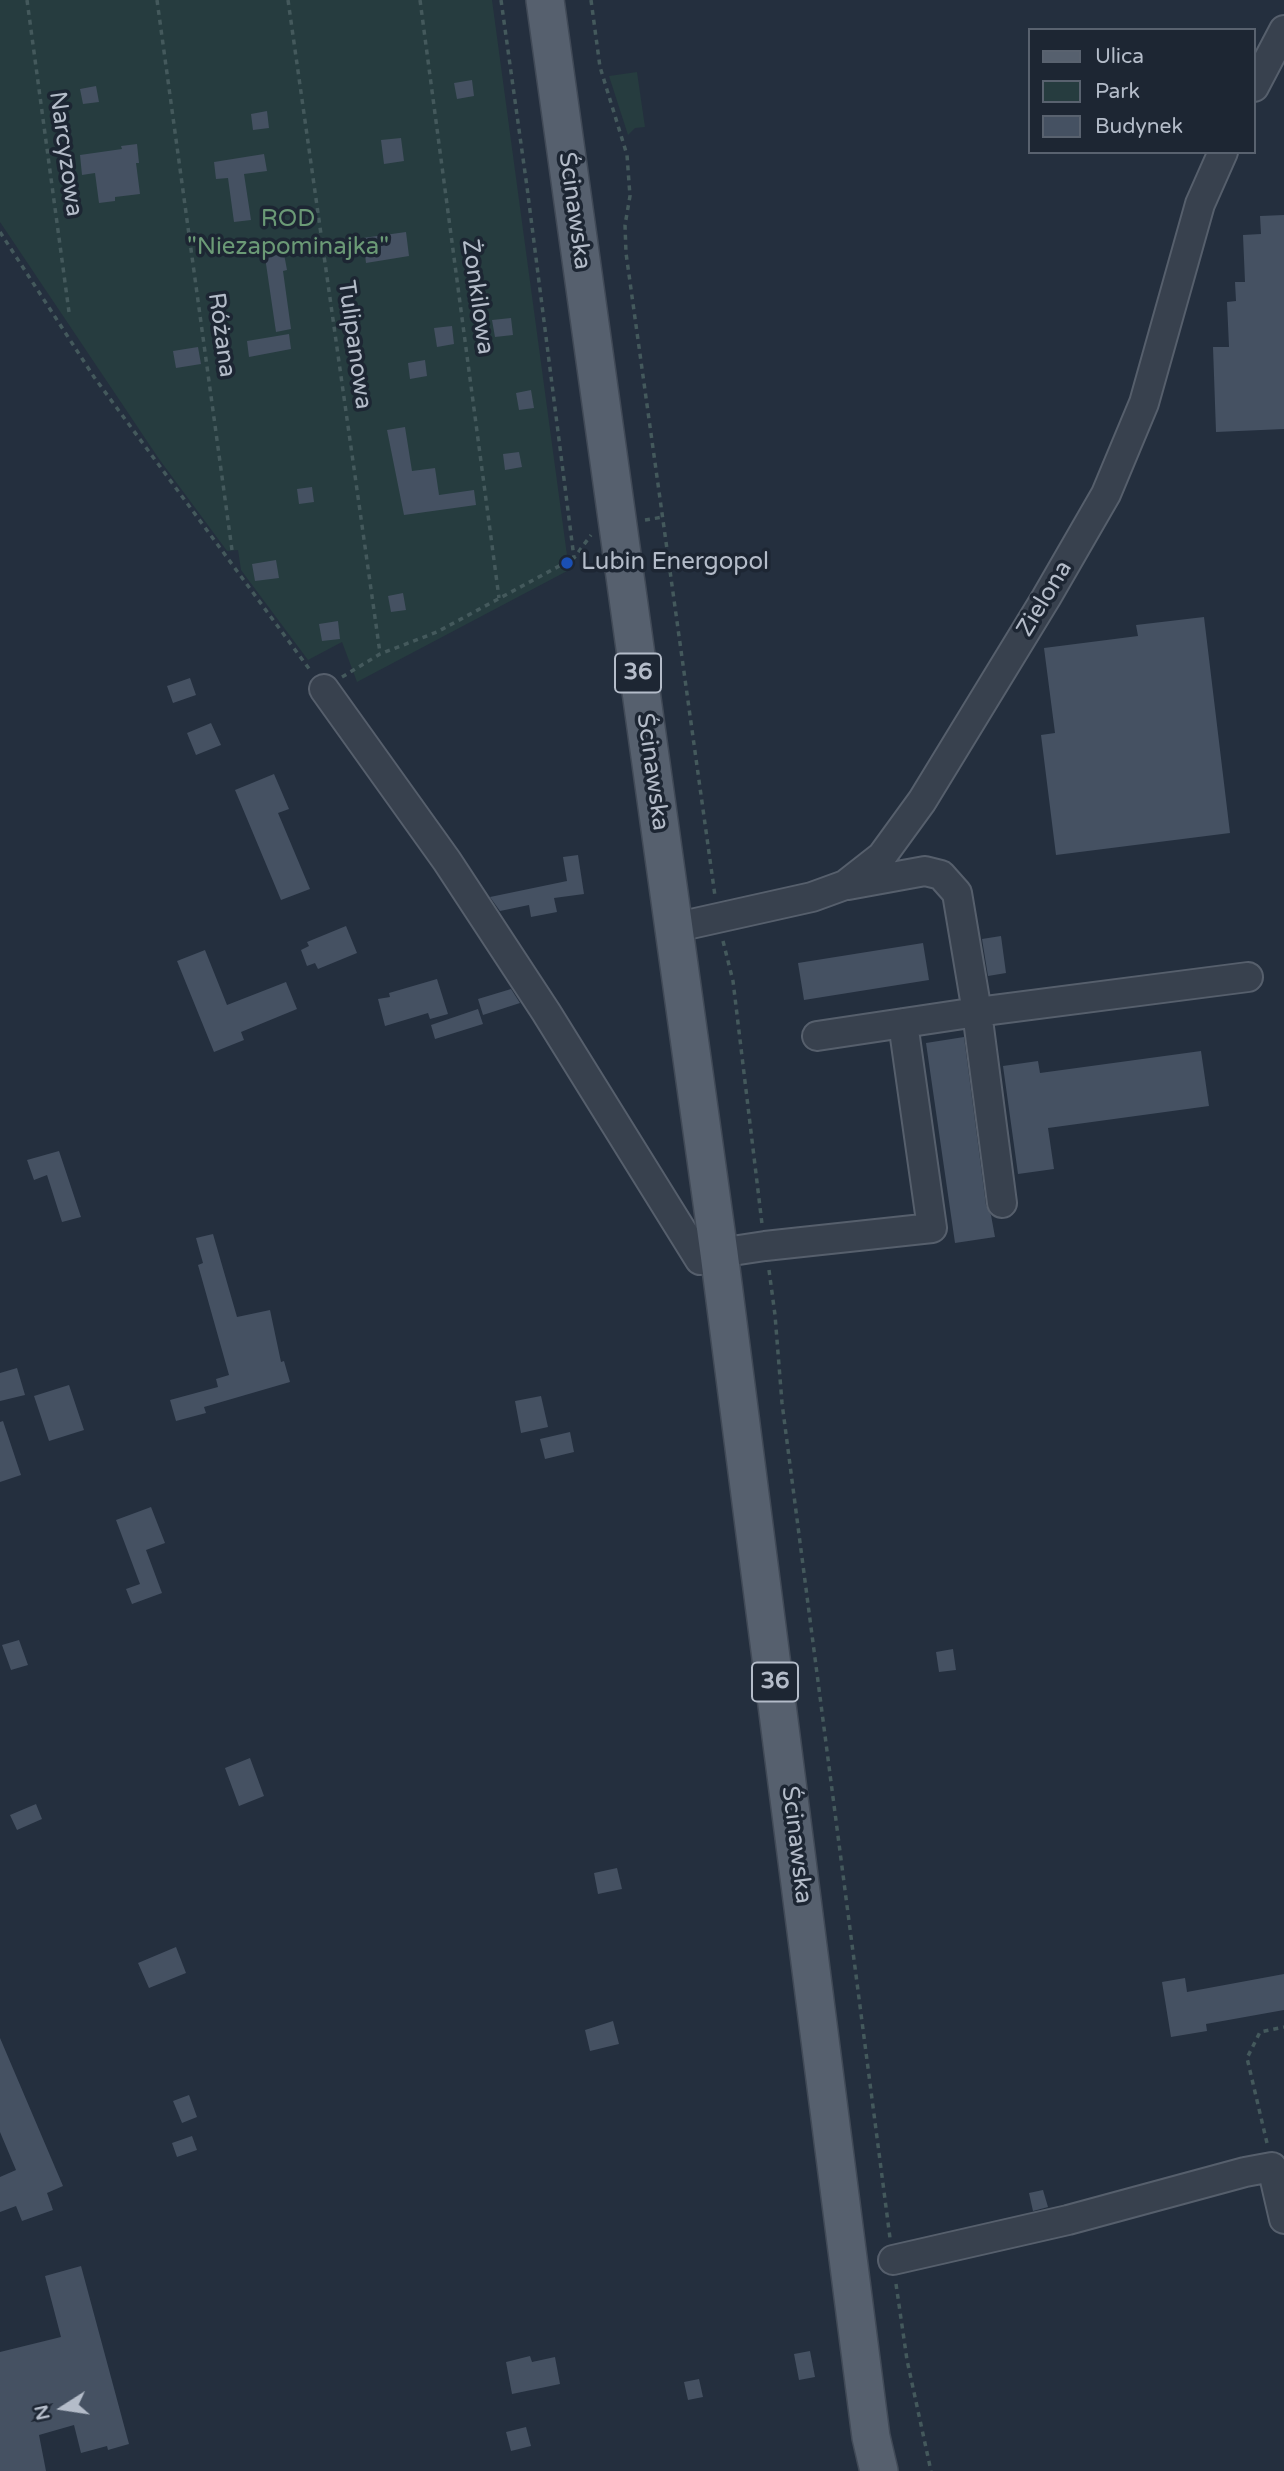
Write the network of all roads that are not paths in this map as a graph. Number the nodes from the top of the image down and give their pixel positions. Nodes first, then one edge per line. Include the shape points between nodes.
1 (545, 0) edge
2 (1284, 30) edge
3 (1256, 83) edge
4 (1222, 154) edge
5 (324, 690) road end
6 (845, 885) junction
7 (673, 928) junction
8 (1248, 977) dead end
9 (977, 1012) junction
10 (903, 1023) junction
11 (817, 1036) dead end
12 (1002, 1203) dead end
13 (710, 1257) junction
14 (1284, 2219) edge
15 (893, 2260) road end
16 (874, 2460) edge

1 - 7 main road, Ścinawska / 36
2 - 3 street
4 - 6 street, Zielona via 1199,204 1144,403 1106,494 922,801 881,856
5 - 13 street, Ścinawska via 455,873
6 - 7 street, Zielona via 812,897
6 - 9 street via 925,871 941,875 957,893
7 - 13 main road, Ścinawska / 36
8 - 9 street
9 - 10 street
9 - 12 street
10 - 11 street
10 - 13 street via 932,1228 765,1246
13 - 16 main road, Ścinawska / 36
14 - 15 street via 1272,2166

